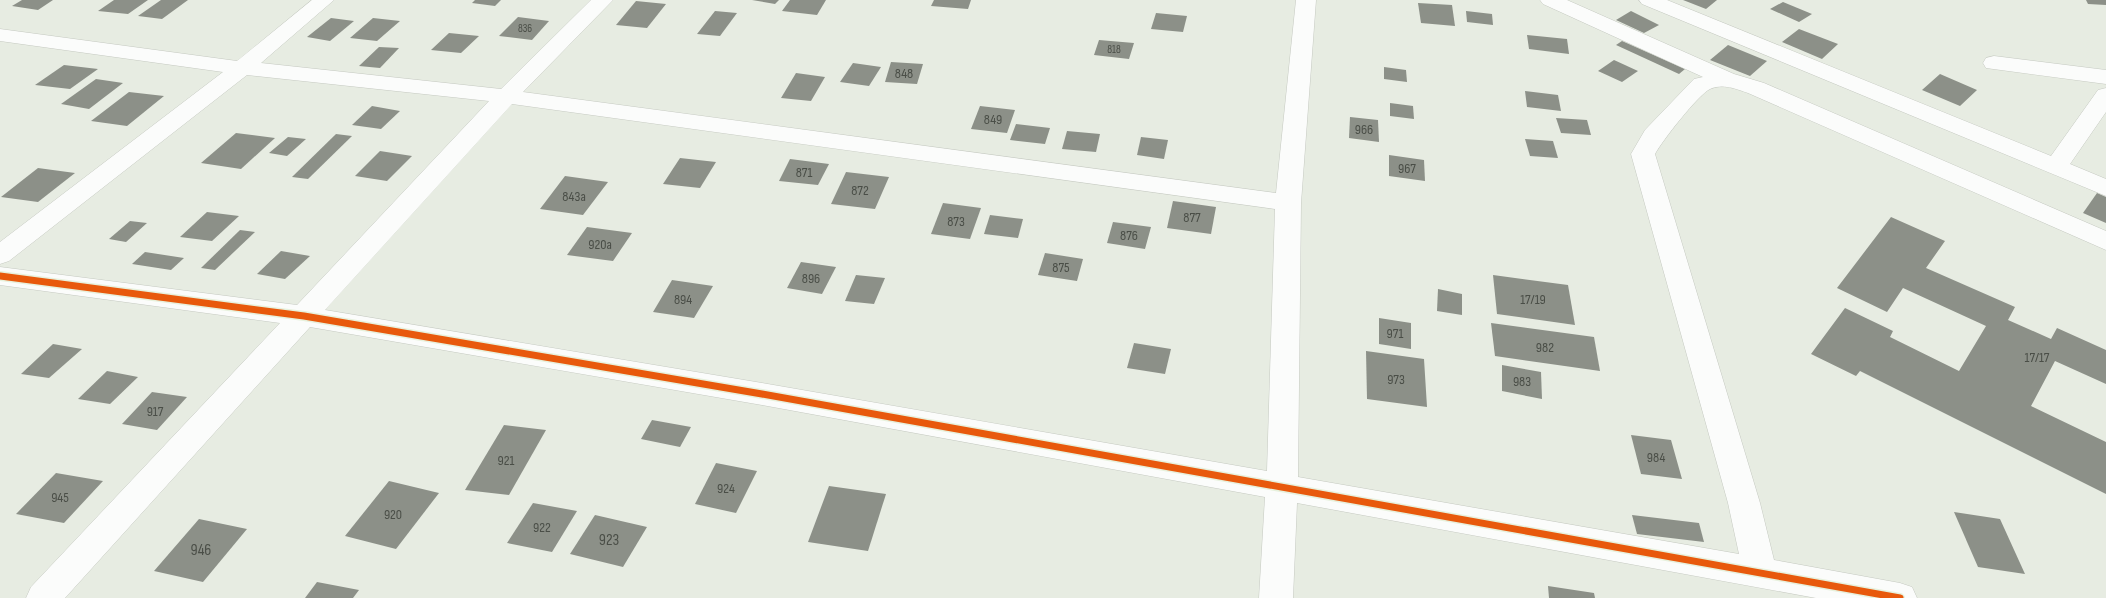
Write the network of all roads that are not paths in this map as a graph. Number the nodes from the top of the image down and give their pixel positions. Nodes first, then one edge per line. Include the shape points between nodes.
1 (324, 0) edge
2 (603, 0) edge
3 (1306, 0) edge
4 (1550, 0) edge
5 (1649, 0) edge
6 (0, 35) edge
7 (1994, 63) dead end
8 (242, 68) junction
9 (2106, 77) edge
10 (1726, 79) junction
11 (2106, 95) edge
12 (506, 96) junction
13 (2056, 167) junction
14 (2106, 188) edge
15 (1288, 203) junction
16 (2106, 242) edge
17 (0, 255) edge
18 (0, 276) edge
19 (304, 316) junction
20 (1282, 486) junction
21 (1760, 574) junction
22 (43, 598) edge
23 (1276, 598) edge
24 (1900, 598) edge

1 - 8 street
2 - 12 street
3 - 15 street
4 - 10 street
5 - 13 street
6 - 8 street
7 - 9 street
8 - 12 street
8 - 17 street
10 - 16 street via 1756,88
10 - 21 street via 1702,84 1653,135 1643,154 1744,503
11 - 13 street
12 - 15 street
12 - 19 street
13 - 14 street
15 - 20 street
18 - 19 street
19 - 20 street
19 - 22 street
20 - 21 street
20 - 23 street
21 - 24 street

